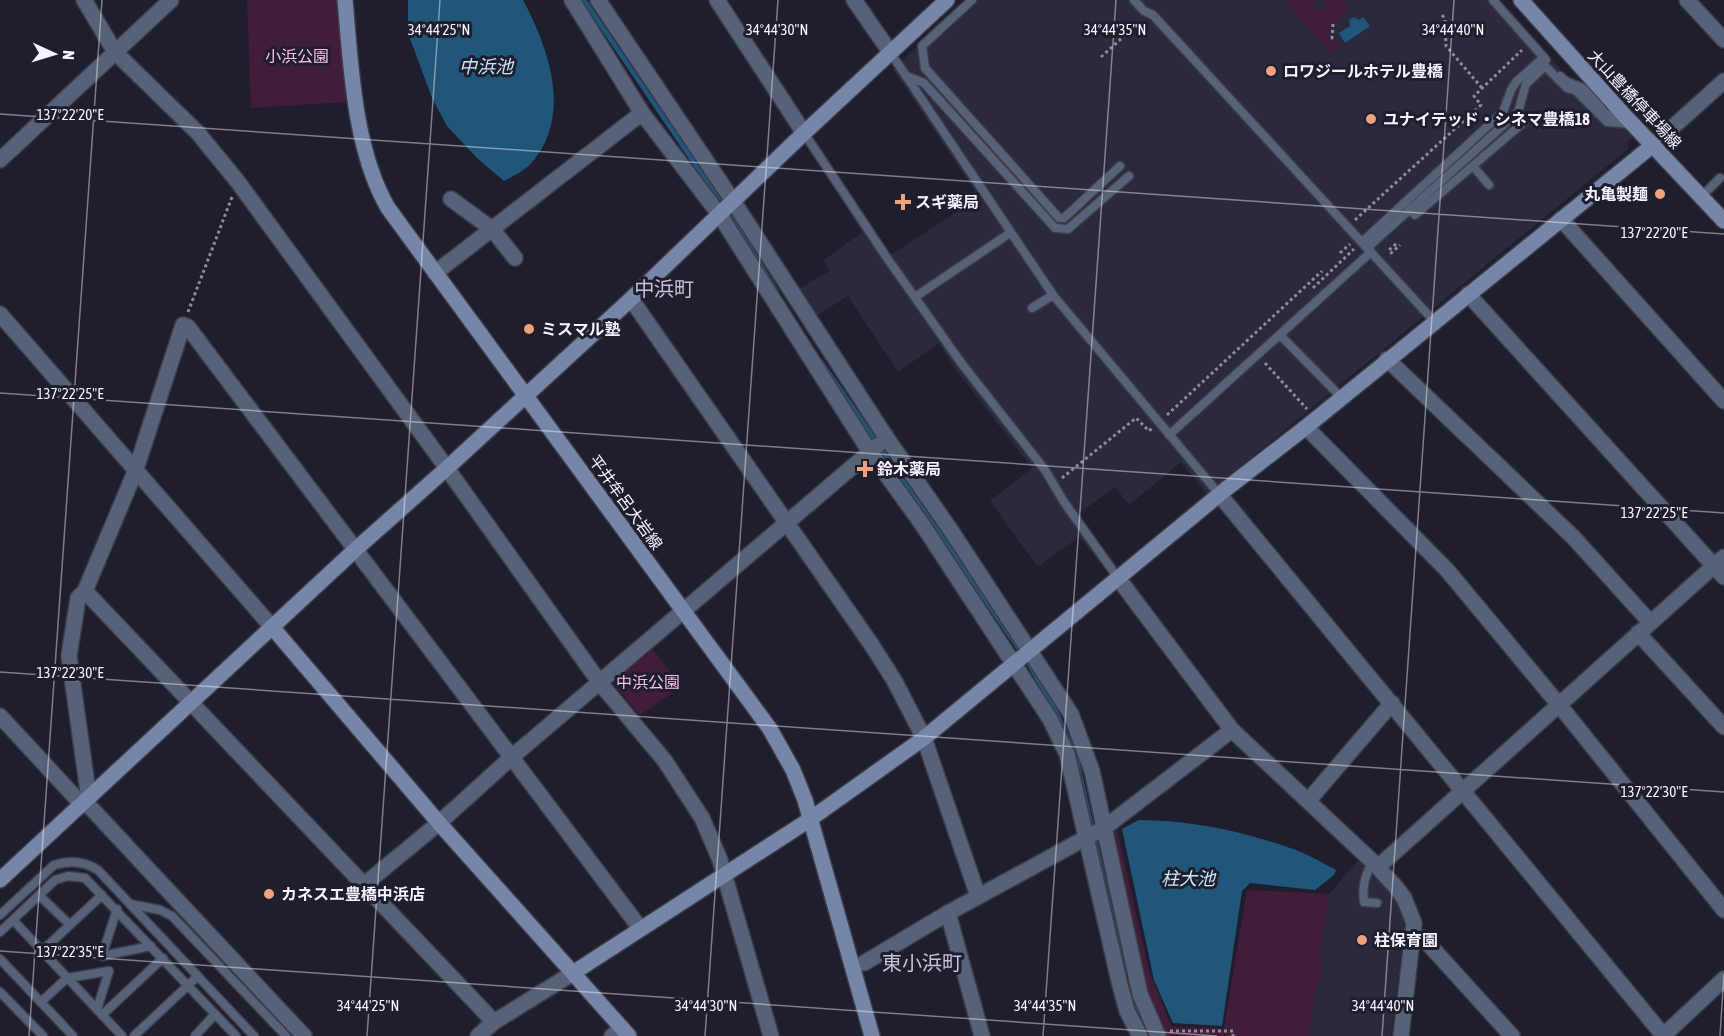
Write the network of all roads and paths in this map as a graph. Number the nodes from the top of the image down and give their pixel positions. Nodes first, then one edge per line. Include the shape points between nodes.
1 (84, 0) edge
2 (171, 0) edge
3 (345, 0) edge
4 (572, 0) edge
5 (598, 0) edge
6 (717, 0) edge
7 (854, 0) edge
8 (947, 0) edge
9 (972, 0) edge
10 (1134, 0) edge
11 (1492, 0) edge
12 (1521, 0) edge
13 (1687, 0) edge
14 (1139, 15) dead end
15 (1442, 15) dead end
16 (1333, 24) dead end
17 (1335, 37) dead end
18 (1724, 40) edge
19 (115, 52) junction
20 (890, 52) junction
21 (1101, 57) dead end
22 (1543, 58) junction
23 (905, 75) junction
24 (1724, 81) edge
25 (1482, 88) dead end
26 (1518, 112) junction
27 (642, 113) junction
28 (1629, 120) junction
29 (804, 133) junction
30 (1653, 145) junction
31 (0, 160) edge
32 (1472, 164) junction
33 (1120, 166) dead end
34 (1129, 176) dead end
35 (1720, 178) dead end
36 (238, 182) junction
37 (1489, 185) dead end
38 (1702, 196) junction
39 (451, 199) dead end
40 (732, 201) junction
41 (1410, 209) junction
42 (719, 214) junction
43 (1561, 219) junction
44 (1724, 221) edge
45 (492, 229) junction
46 (1010, 233) junction
47 (1352, 242) dead end
48 (1367, 247) junction
49 (1340, 253) dead end
50 (515, 258) dead end
51 (435, 273) junction
52 (1468, 294) junction
53 (1053, 295) junction
54 (915, 297) junction
55 (631, 299) junction
56 (1032, 308) dead end
57 (0, 314) edge
58 (1434, 321) junction
59 (183, 325) junction
60 (1280, 335) junction
61 (1245, 342) dead end
62 (1257, 355) junction
63 (1387, 359) junction
64 (526, 395) junction
65 (1341, 397) junction
66 (1724, 401) edge
67 (1310, 411) dead end
68 (1159, 422) junction
69 (1306, 427) junction
70 (1169, 435) junction
71 (886, 437) junction
72 (870, 452) junction
73 (446, 469) junction
74 (135, 472) junction
75 (1061, 479) dead end
76 (1220, 494) junction
77 (786, 524) junction
78 (356, 549) junction
79 (1721, 566) edge
80 (1118, 578) junction
81 (85, 591) junction
82 (683, 611) junction
83 (1650, 622) junction
84 (272, 627) junction
85 (1638, 633) junction
86 (1031, 651) junction
87 (1015, 664) junction
88 (600, 683) junction
89 (193, 702) junction
90 (1392, 703) junction
91 (1560, 706) junction
92 (0, 716) edge
93 (1724, 727) edge
94 (1233, 730) junction
95 (924, 738) junction
96 (513, 756) junction
97 (1464, 790) junction
98 (87, 801) junction
99 (1308, 801) junction
100 (809, 820) junction
101 (439, 823) junction
102 (1104, 828) junction
103 (1086, 838) junction
104 (1375, 865) junction
105 (725, 874) junction
106 (0, 880) edge
107 (365, 884) junction
108 (39, 895) junction
109 (102, 895) junction
110 (978, 896) junction
111 (1377, 903) dead end
112 (130, 904) junction
113 (117, 909) junction
114 (1724, 910) edge
115 (948, 913) junction
116 (0, 915) edge
117 (13, 920) junction
118 (70, 925) junction
119 (640, 928) junction
120 (0, 932) edge
121 (1412, 934) junction
122 (151, 946) junction
123 (42, 951) junction
124 (163, 958) junction
125 (0, 959) edge
126 (864, 963) dead end
127 (573, 973) junction
128 (198, 976) junction
129 (67, 978) junction
130 (1724, 979) edge
131 (188, 985) junction
132 (0, 992) edge
133 (41, 1002) junction
134 (100, 1012) junction
135 (215, 1014) junction
136 (494, 1022) junction
137 (621, 1033) edge
138 (1164, 1034) edge
139 (42, 1036) edge
140 (73, 1036) edge
141 (122, 1036) edge
142 (134, 1036) edge
143 (195, 1036) edge
144 (236, 1036) edge
145 (254, 1036) edge
146 (286, 1036) edge
147 (304, 1036) edge
148 (478, 1036) edge
149 (771, 1036) edge
150 (872, 1036) edge
151 (982, 1036) edge
152 (1140, 1036) edge
153 (1233, 1036) edge
154 (1401, 1036) edge
155 (1512, 1036) edge
156 (1659, 1036) edge

1 - 19 street
2 - 19 street
3 - 51 street, 平井牟呂大岩線 via 354,96 371,173 388,208
4 - 27 street
5 - 40 street
6 - 29 street
7 - 20 street
8 - 20 street
9 - 33 lane via 922,46 925,68 1059,218 1064,218
10 - 48 lane via 1153,15
11 - 22 lane
12 - 28 street, 大山豊橋停車場線
13 - 18 street
14 - 21 path via 1143,19
15 - 25 path via 1446,46
16 - 17 path via 1331,34
19 - 31 street
19 - 36 street via 198,133
20 - 23 lane
20 - 29 street
22 - 28 lane via 1567,82 1583,88 1607,115
22 - 48 lane via 1516,82 1503,112
23 - 34 lane via 924,83 1055,228 1068,229
23 - 46 lane
24 - 30 street
26 - 28 lane via 1526,84 1545,66 1607,122
26 - 32 lane
26 - 32 lane via 1524,122
27 - 42 street
27 - 45 street
28 - 30 street, 大山豊橋停車場線
29 - 40 street
29 - 54 lane
30 - 38 street, 大山豊橋停車場線
30 - 43 street
32 - 37 lane
32 - 41 lane
32 - 41 lane via 1415,215
35 - 38 lane
36 - 59 path
36 - 73 street
38 - 44 street, 大山豊橋停車場線
39 - 45 street
40 - 42 street
40 - 71 street
41 - 48 lane
42 - 55 street
42 - 72 street
43 - 52 street
43 - 66 street
45 - 50 street
45 - 51 street
46 - 53 lane
46 - 54 lane
47 - 49 path
48 - 58 lane
48 - 60 lane
51 - 64 street, 平井牟呂大岩線
52 - 58 street
52 - 79 street
53 - 56 lane
53 - 68 lane
54 - 80 lane via 1045,470
55 - 64 street
55 - 77 street
57 - 74 street
58 - 63 street
59 - 74 street
59 - 78 street
60 - 62 lane
60 - 65 lane
61 - 62 path
62 - 67 path
62 - 70 lane
63 - 65 street
63 - 83 street via 1573,537
64 - 73 street
64 - 82 street, 平井牟呂大岩線
65 - 69 street
68 - 70 lane
68 - 75 path via 1149,432 1136,418
69 - 76 street
69 - 91 street via 1447,570
70 - 76 lane
71 - 72 street
71 - 86 street
72 - 77 street
72 - 87 street
73 - 78 street
73 - 88 street
74 - 81 street
74 - 84 street
76 - 80 street
76 - 90 street
77 - 82 street
77 - 95 street via 877,653
78 - 84 street
78 - 96 street
79 - 83 street
80 - 86 street
80 - 94 street
81 - 89 street
81 - 98 street via 78,598 69,656
82 - 88 street
82 - 100 street, 平井牟呂大岩線 via 770,729 793,770
83 - 85 street
84 - 89 street
84 - 101 street
85 - 91 street
85 - 93 street
86 - 87 street
86 - 102 street via 1071,714 1092,771
87 - 95 street
87 - 103 street via 1050,718 1067,754
88 - 96 street
88 - 105 street via 665,761 702,818
89 - 98 street
89 - 107 street
90 - 97 street
90 - 99 street
91 - 97 street
91 - 114 street
92 - 98 street via 75,797
94 - 99 street
94 - 102 street
95 - 100 street
95 - 110 street
96 - 101 street
96 - 119 street
97 - 104 street
97 - 156 street
98 - 106 street
98 - 147 street
99 - 104 street
100 - 105 street
100 - 150 street, 平井牟呂大岩線
101 - 107 street
101 - 127 street
102 - 103 street
102 - 138 street via 1140,994
103 - 110 street
103 - 152 street via 1127,1011
104 - 111 lane via 1367,872 1362,892 1364,902
104 - 121 street via 1404,898 1414,923
105 - 119 street
105 - 149 street
107 - 136 street
108 - 109 lane via 55,880 68,876 85,878
108 - 117 lane
108 - 118 lane
109 - 113 lane
109 - 118 lane
110 - 115 street
112 - 116 lane via 98,870 86,864 63,862 47,870
112 - 128 lane
112 - 146 lane via 172,916
113 - 122 lane
113 - 122 lane via 102,956
115 - 126 street
115 - 151 street
117 - 120 lane
117 - 123 lane
118 - 123 lane
119 - 127 street
121 - 154 street
121 - 155 street via 1423,938
122 - 124 lane
123 - 129 lane
124 - 131 lane
124 - 134 lane
125 - 133 lane
127 - 136 street
127 - 137 street
128 - 131 lane
128 - 145 lane
129 - 133 lane
129 - 134 lane
129 - 134 lane via 109,971
130 - 156 street
131 - 135 lane
131 - 142 lane
132 - 139 lane
133 - 140 lane
134 - 141 lane
135 - 143 lane
135 - 144 lane
136 - 148 street
138 - 153 path via 1233,1032

